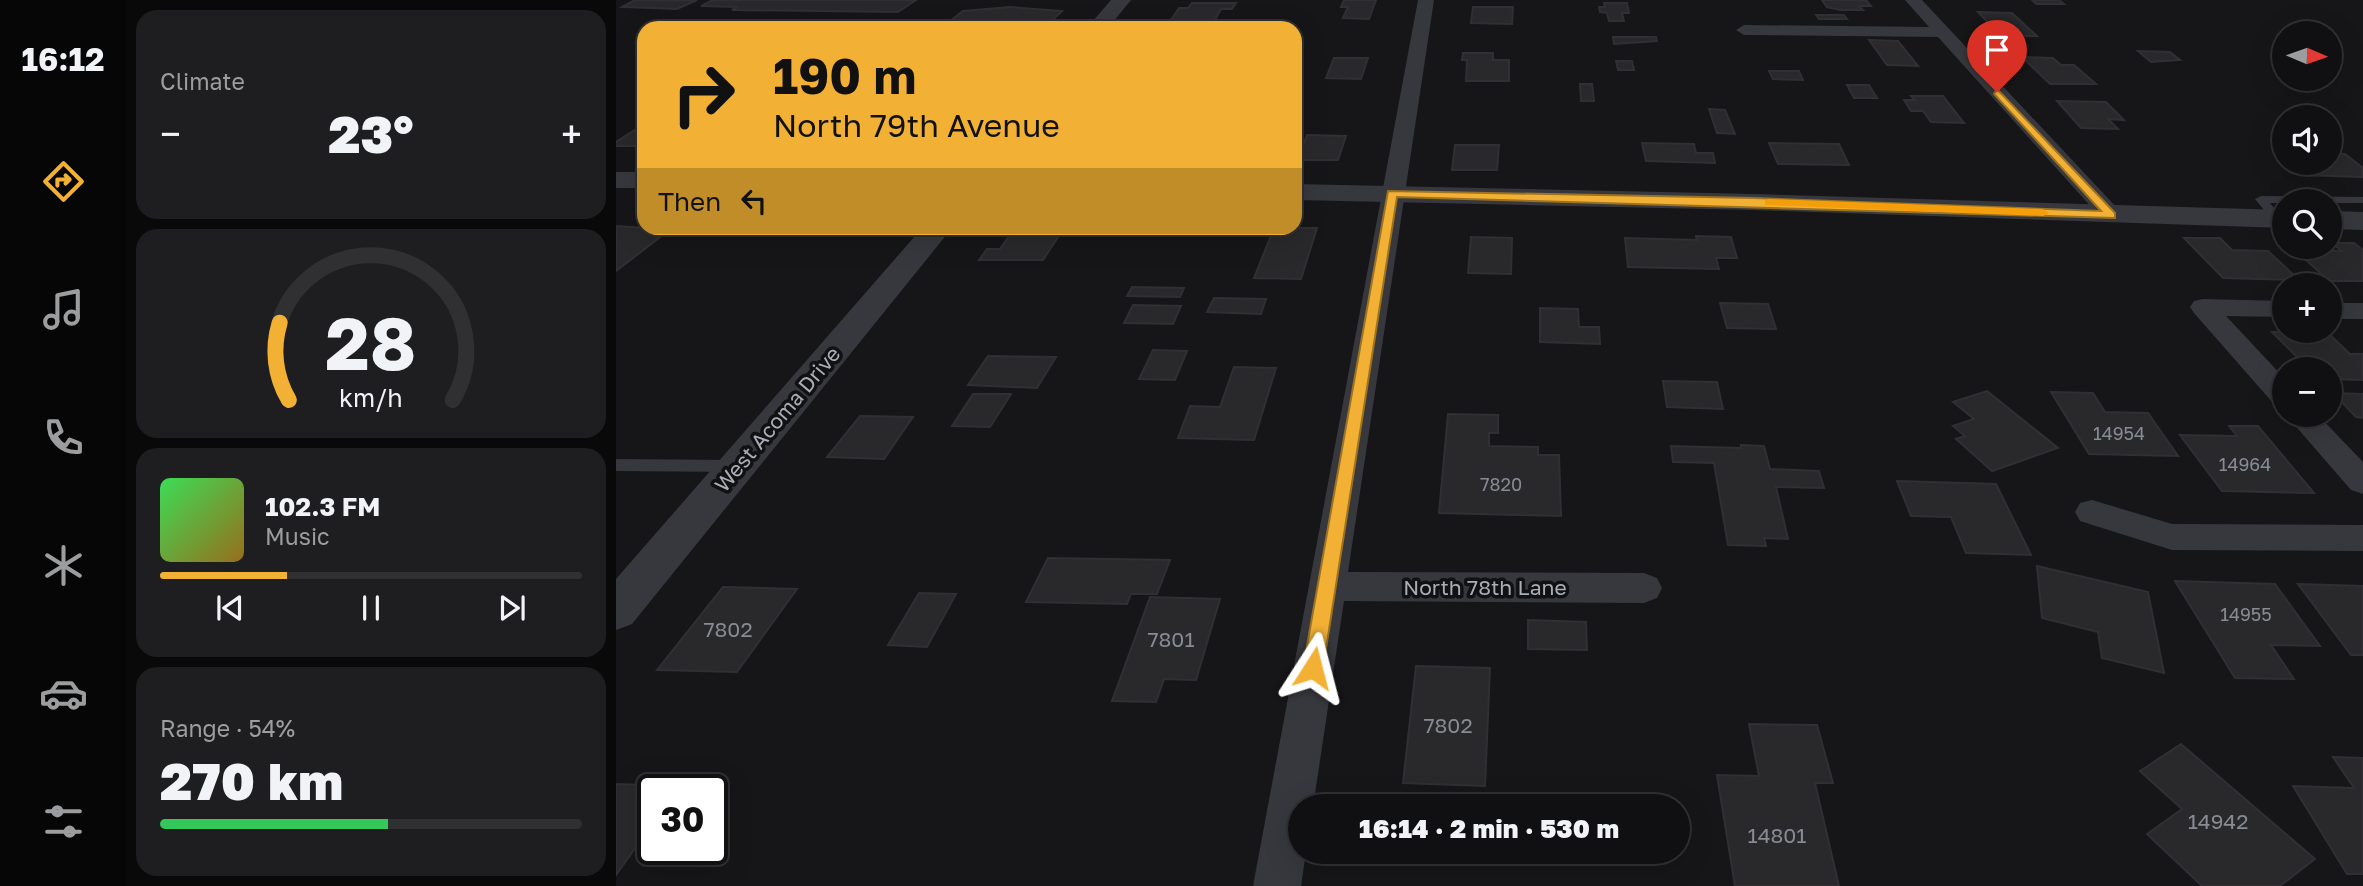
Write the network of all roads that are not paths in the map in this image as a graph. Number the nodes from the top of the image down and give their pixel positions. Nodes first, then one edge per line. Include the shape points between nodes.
1 (1121, 0) edge
2 (1426, 0) edge
3 (1913, 0) edge
4 (1103, 21) edge
5 (1744, 30) dead end
6 (1942, 32) junction
7 (616, 180) edge
8 (637, 180) edge
9 (1302, 192) edge
10 (1392, 194) junction
11 (2272, 199) edge
12 (2342, 200) edge
13 (2363, 200) edge
14 (2272, 211) edge
15 (2111, 215) junction
16 (2272, 219) edge
17 (2342, 220) edge
18 (2363, 221) edge
19 (931, 235) edge
20 (2272, 309) edge
21 (2342, 311) edge
22 (2363, 311) edge
23 (2272, 383) edge
24 (2312, 427) edge
25 (616, 465) edge
26 (737, 466) junction
27 (2363, 482) edge
28 (2092, 512) dead end
29 (2363, 538) edge
30 (1326, 586) junction
31 (1644, 587) dead end
32 (616, 611) edge
33 (1277, 886) edge

1 - 4 street
2 - 10 street
3 - 6 street
5 - 6 street
6 - 15 street
7 - 8 street
9 - 10 street
10 - 15 street
10 - 30 street
11 - 14 lane via 2261,199
12 - 13 lane
15 - 16 street
17 - 18 street
19 - 26 street, West Acoma Drive
20 - 23 street via 2203,307
21 - 22 street
24 - 27 street
25 - 26 lane
26 - 32 street, West Acoma Drive
28 - 29 street via 2172,537
30 - 31 street, North 78th Lane
30 - 33 street

